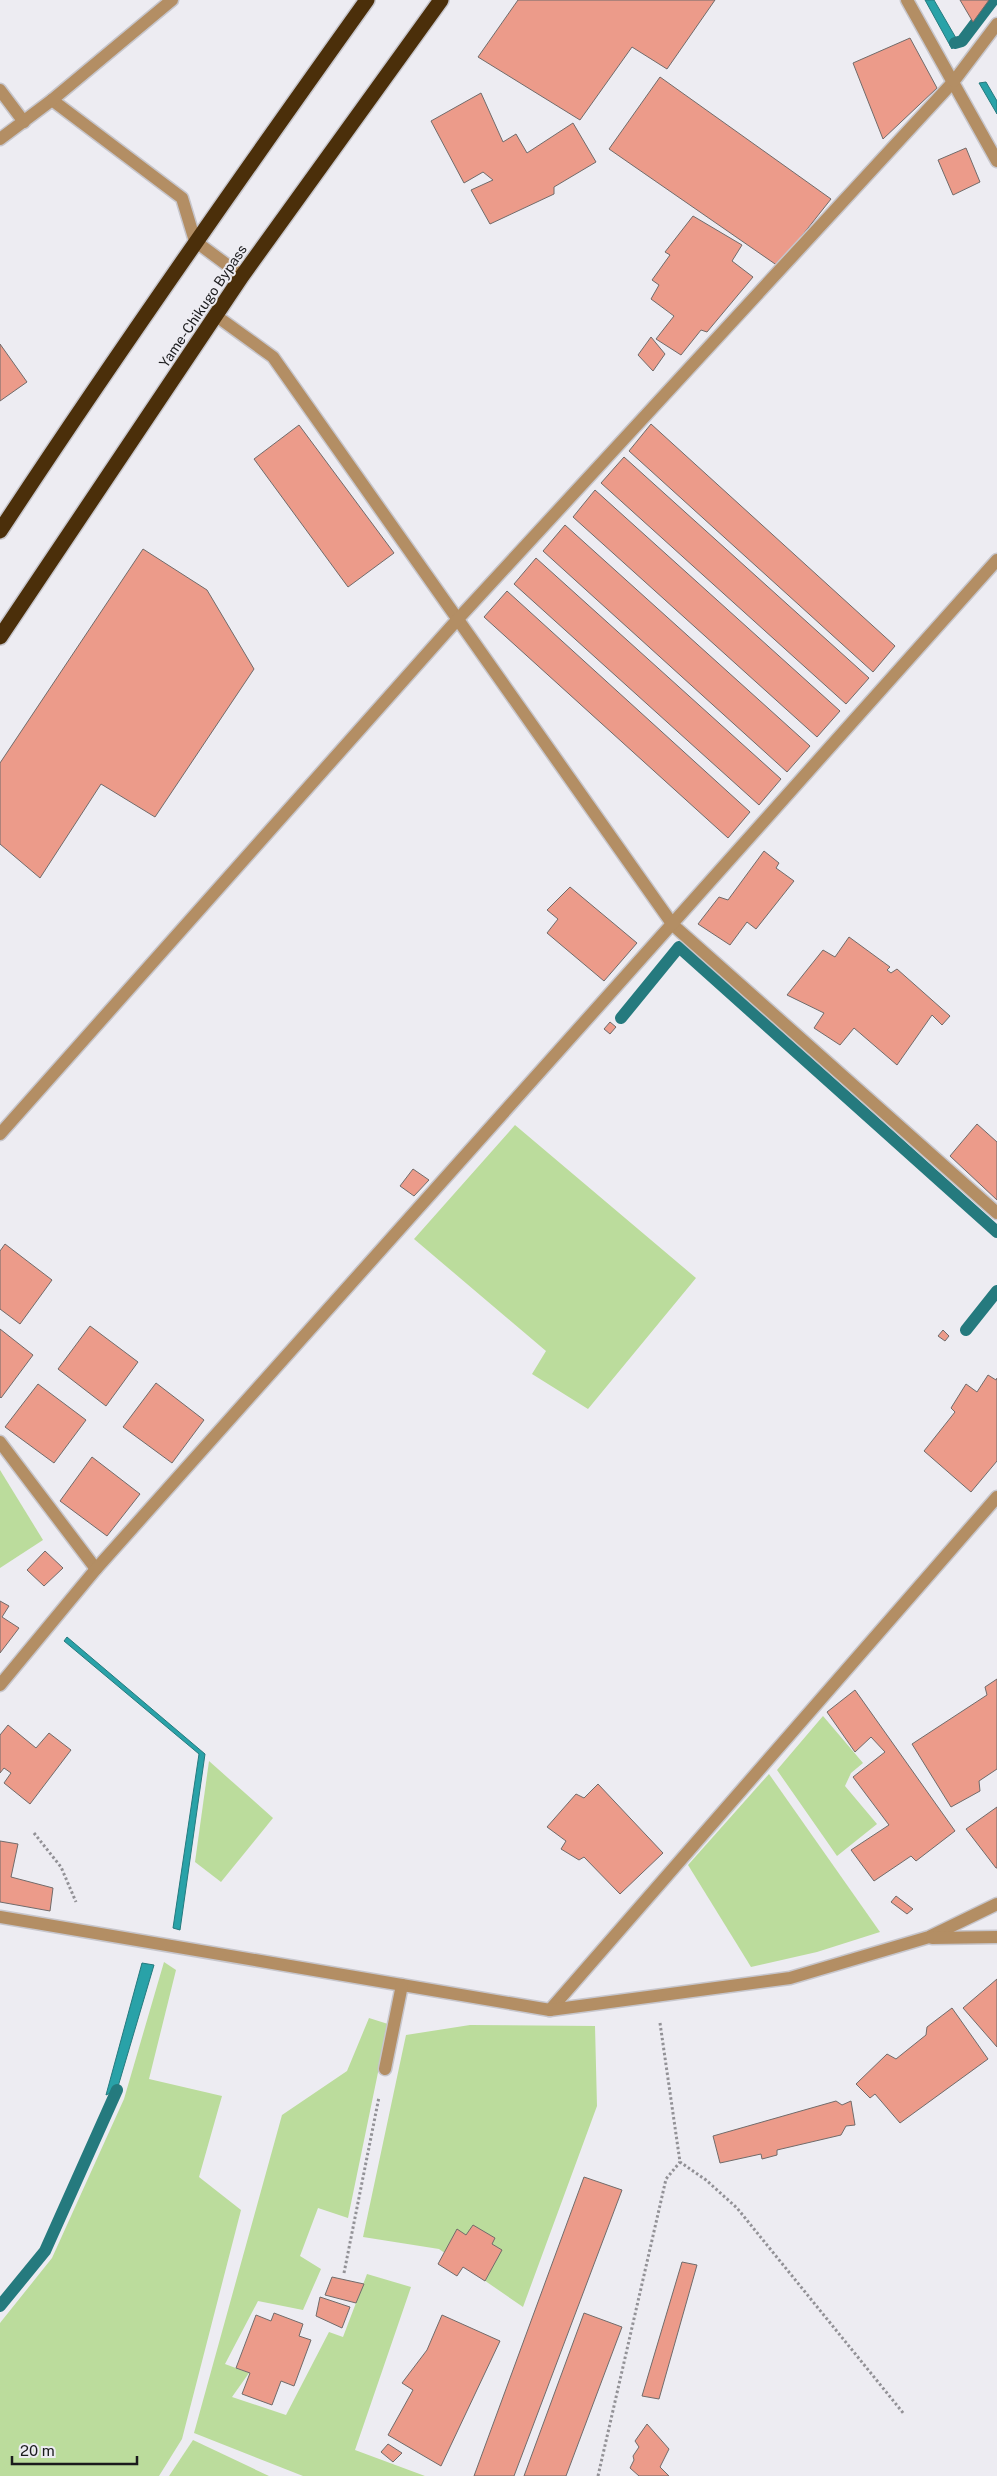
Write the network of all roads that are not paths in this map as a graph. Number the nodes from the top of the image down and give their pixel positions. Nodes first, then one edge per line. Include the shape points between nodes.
1 (172, 0) edge
2 (368, 0) edge
3 (441, 0) edge
4 (907, 0) edge
5 (997, 24) edge
6 (954, 81) junction
7 (0, 90) edge
8 (52, 100) junction
9 (24, 122) junction
10 (0, 139) edge
11 (997, 160) edge
12 (195, 241) junction
13 (242, 276) junction
14 (215, 315) junction
15 (0, 532) edge
16 (997, 560) edge
17 (457, 620) junction
18 (0, 637) edge
19 (673, 925) junction
20 (0, 1134) edge
21 (997, 1213) edge
22 (0, 1442) edge
23 (997, 1497) edge
24 (96, 1569) junction
25 (0, 1686) edge
26 (997, 1904) edge
27 (0, 1917) edge
28 (997, 1937) edge
29 (926, 1938) junction
30 (402, 1985) junction
31 (550, 2010) junction
32 (385, 2069) road end

1 - 8 street
2 - 12 highway
3 - 13 highway, Yame-Chikugo Bypass
4 - 6 street
5 - 6 street
6 - 11 street
6 - 17 street
7 - 9 street
8 - 9 street
8 - 12 street via 182,198
9 - 10 street
12 - 13 street
12 - 15 highway
13 - 14 highway, Yame-Chikugo Bypass
14 - 17 street via 274,357
14 - 18 highway, Yame-Chikugo Bypass
16 - 19 street
17 - 19 street
17 - 20 street
19 - 21 street
19 - 24 street
22 - 24 street
23 - 31 street
24 - 25 street
26 - 29 street
27 - 30 street
28 - 29 street
29 - 31 street via 790,1978
30 - 31 street
30 - 32 street

